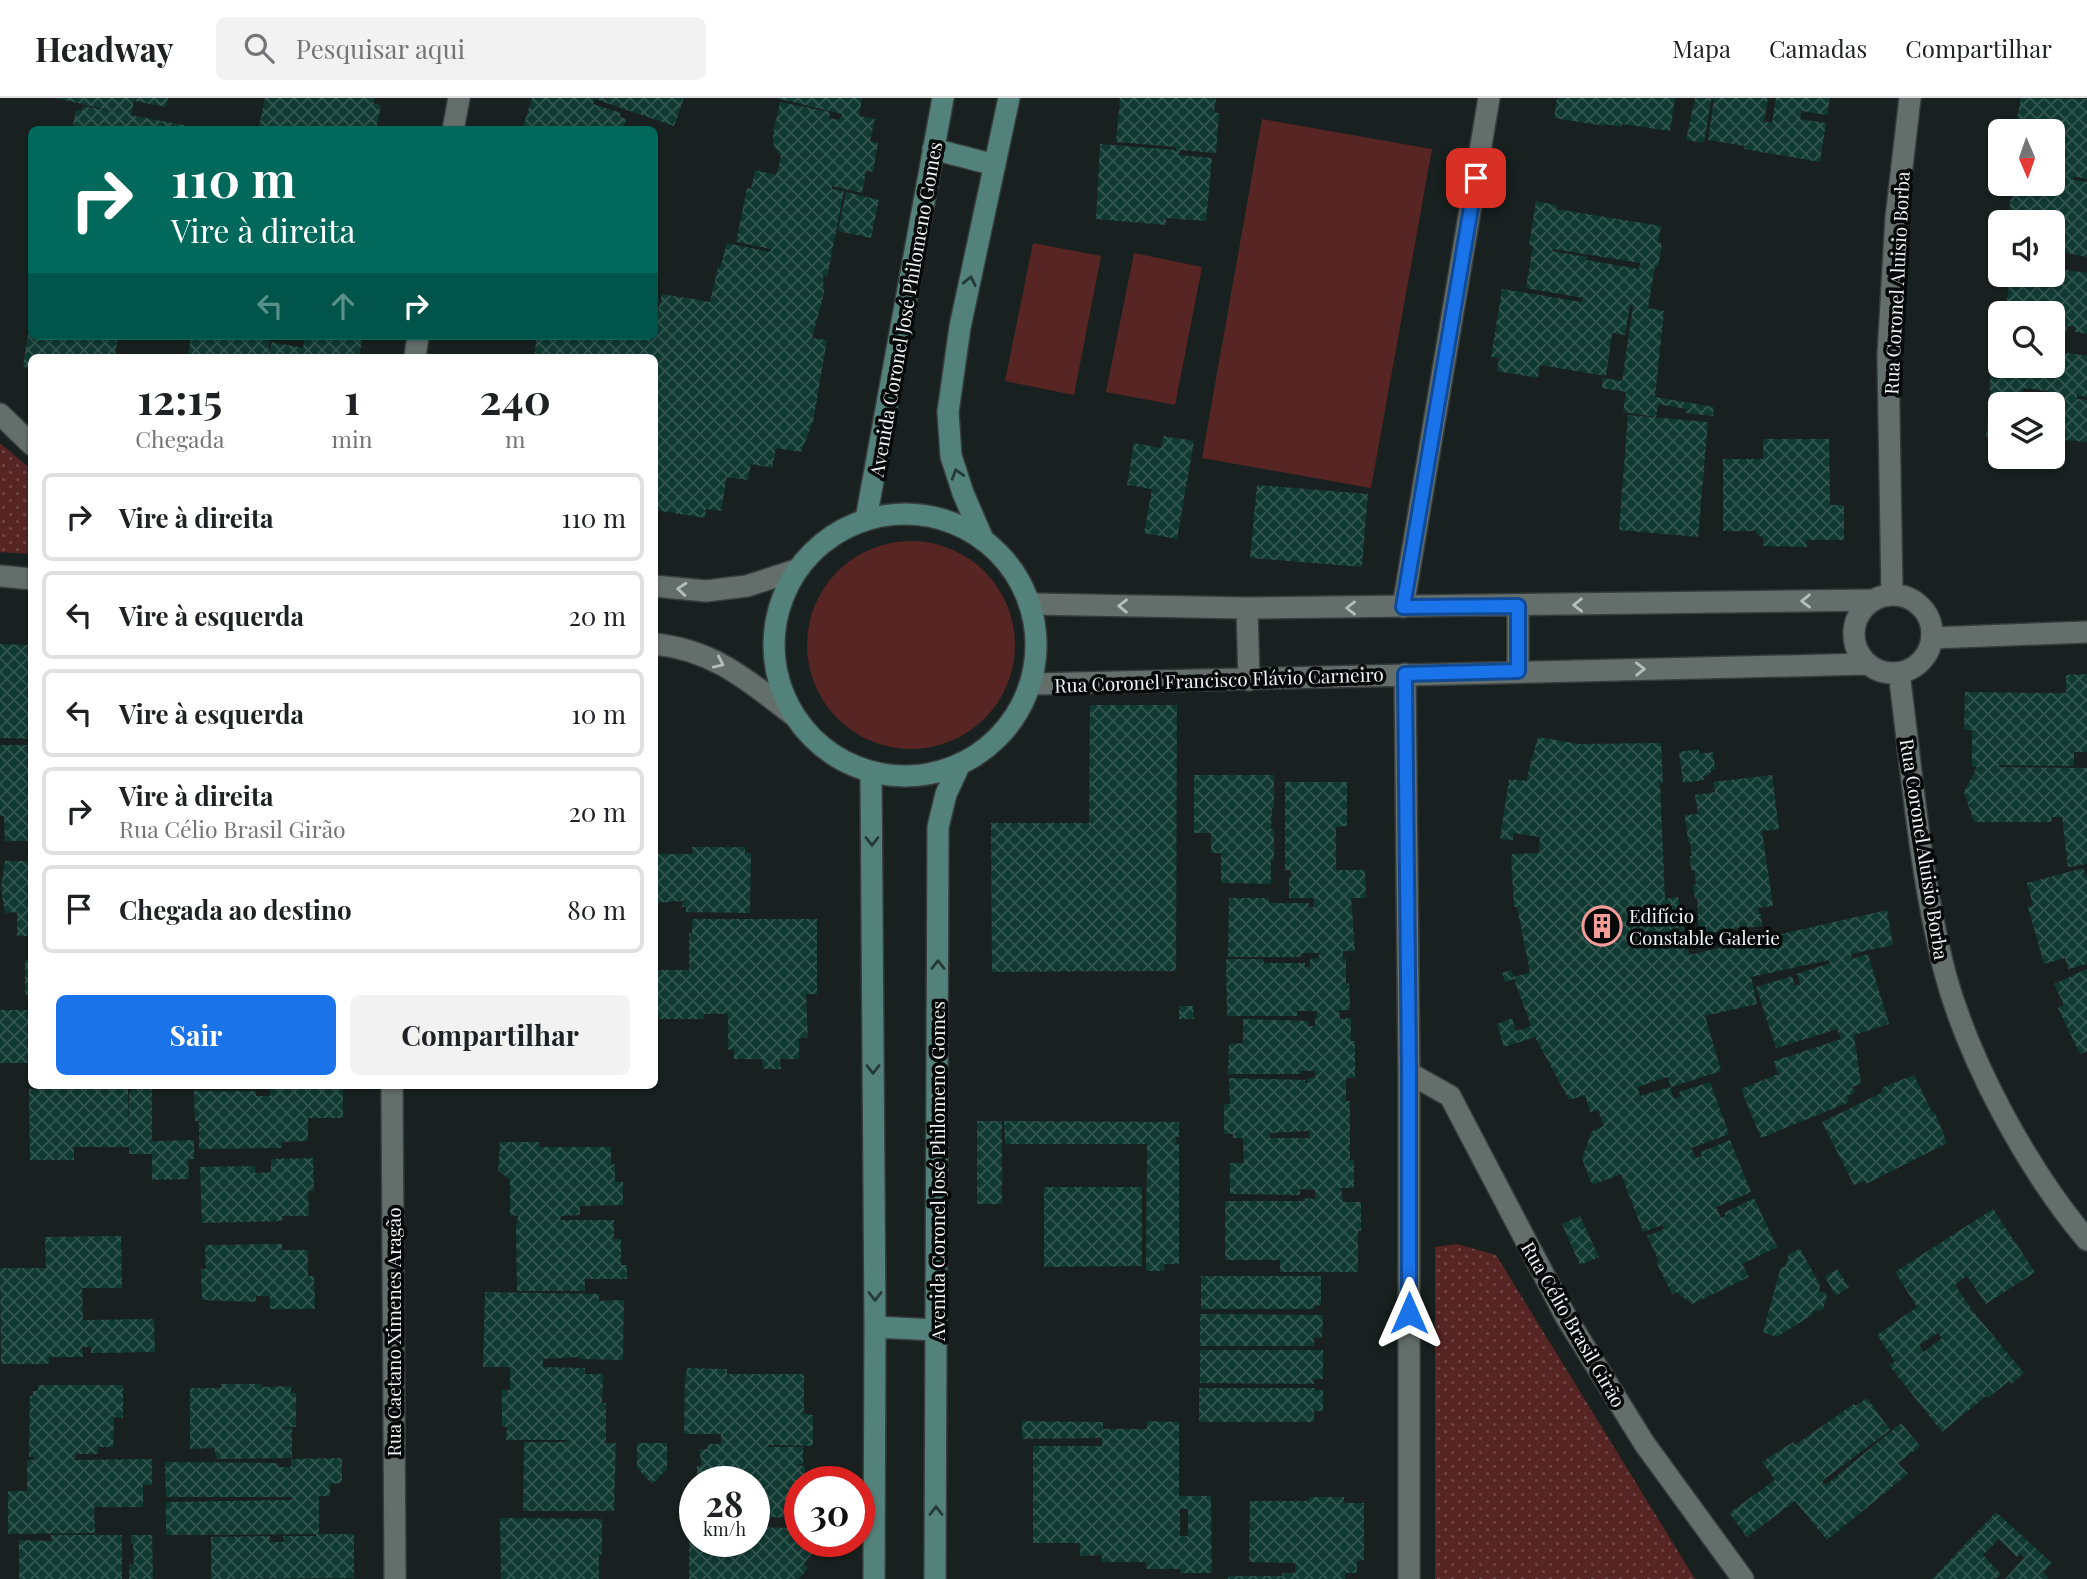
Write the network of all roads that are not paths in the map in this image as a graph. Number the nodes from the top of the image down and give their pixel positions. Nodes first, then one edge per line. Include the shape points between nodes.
1 (459, 98) edge
2 (943, 98) edge
3 (1009, 98) edge
4 (1489, 98) edge
5 (1910, 98) edge
6 (454, 126) edge
7 (933, 149) junction
8 (995, 165) junction
9 (0, 414) edge
10 (28, 441) edge
11 (866, 519) junction
12 (982, 537) junction
13 (796, 570) junction
14 (0, 576) edge
15 (28, 579) edge
16 (658, 586) edge
17 (1883, 597) junction
18 (1032, 604) junction
19 (1518, 606) junction
20 (1403, 607) junction
21 (1247, 608) junction
22 (2087, 632) edge
23 (1932, 638) junction
24 (658, 644) edge
25 (1867, 664) junction
26 (1518, 671) junction
27 (1899, 673) junction
28 (1405, 674) junction
29 (1249, 680) junction
30 (1033, 684) junction
31 (793, 715) junction
32 (959, 766) junction
33 (871, 773) junction
34 (1409, 1073) junction
35 (391, 1089) edge
36 (2087, 1240) edge
37 (875, 1327) junction
38 (936, 1329) junction
39 (395, 1579) edge
40 (874, 1579) edge
41 (935, 1579) edge
42 (1409, 1579) edge
43 (1743, 1579) edge

1 - 6 street
2 - 7 main road, Avenida Coronel José Philomeno Gomes
3 - 8 main road
4 - 20 street
5 - 17 street, Rua Coronel Aluisio Borba via 1896,218 1888,355
7 - 8 main road
7 - 11 main road, Avenida Coronel José Philomeno Gomes
12 -> 8 main road via 951,456 948,412 960,327
9 - 10 street
11 - 12 main road via 926,515
11 - 13 main road via 827,539
12 - 18 main road via 1013,567
13 -> 16 street via 747,586 706,591
13 - 31 main road via 779,605 773,642 777,680
14 - 15 street
17 -> 19 street
17 - 23 street via 1908,598 1921,608 1930,622
17 - 25 street via 1862,609 1855,623 1853,637
21 -> 18 street
18 - 30 main road via 1038,644
19 - 20 street
19 - 26 street
20 -> 21 street
21 - 29 street
22 - 23 street
23 - 27 street via 1927,654
24 -> 31 street via 673,645 737,672
26 -> 25 street, Rua Coronel Francisco Flávio Carneiro
25 - 27 street via 1882,672
26 - 28 street, Rua Coronel Francisco Flávio Carneiro
27 - 36 street, Rua Coronel Aluisio Borba via 1928,889 1946,975 1975,1056 2021,1147
28 - 29 street, Rua Coronel Francisco Flávio Carneiro
28 - 34 street
29 - 30 street, Rua Coronel Francisco Flávio Carneiro
30 - 32 main road via 1005,733
31 - 33 main road via 827,751
32 - 33 main road via 916,777
38 -> 32 main road, Avenida Coronel José Philomeno Gomes via 939,827 946,794
33 -> 37 main road
34 - 42 street
34 - 43 street, Rua Célio Brasil Girão via 1450,1096 1573,1329 1644,1443
35 - 39 street, Rua Caetano Ximenes Aragão
37 - 38 main road
37 - 40 main road
41 -> 38 main road, Avenida Coronel José Philomeno Gomes

